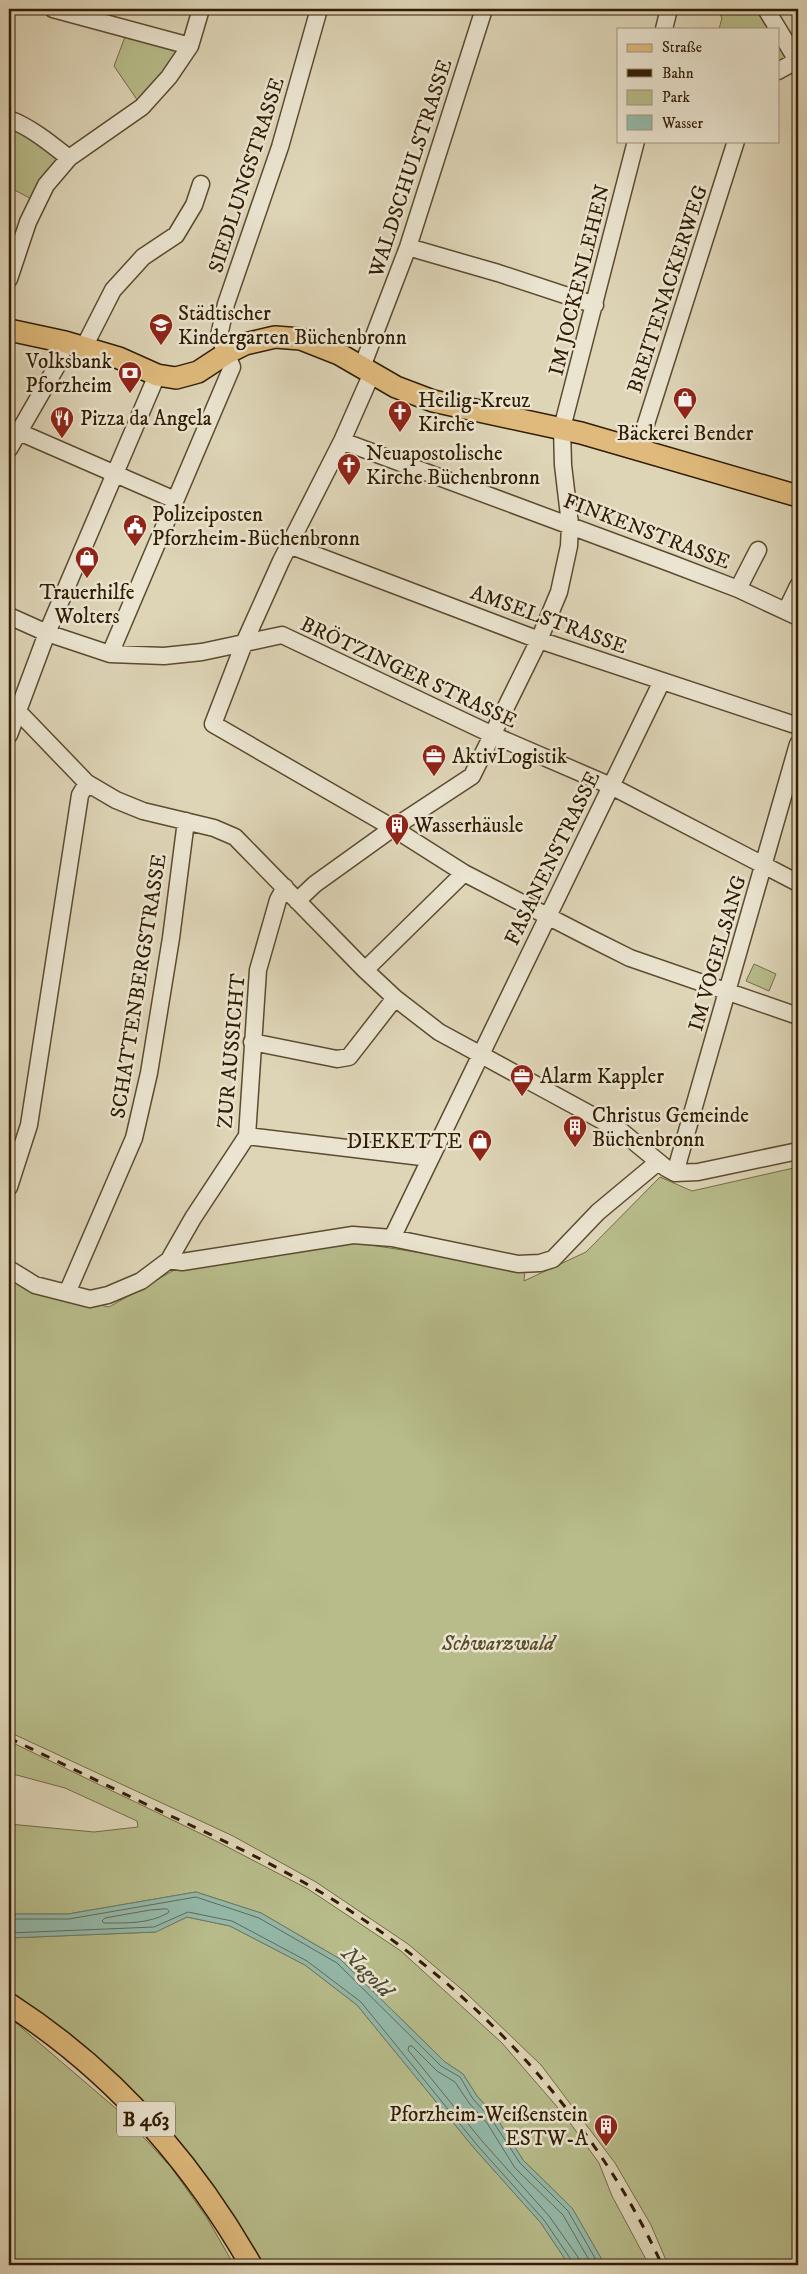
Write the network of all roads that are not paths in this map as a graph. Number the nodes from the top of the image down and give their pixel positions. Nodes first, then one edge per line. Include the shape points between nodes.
1 (53, 9) edge
2 (201, 9) edge
3 (319, 9) edge
4 (484, 9) edge
5 (670, 9) edge
6 (766, 9) edge
7 (664, 28) edge
8 (778, 28) edge
9 (780, 32) edge
10 (190, 46) junction
11 (798, 61) edge
12 (780, 70) edge
13 (9, 119) edge
14 (636, 142) edge
15 (736, 142) edge
16 (69, 158) junction
17 (201, 184) dead end
18 (408, 247) junction
19 (9, 279) edge
20 (595, 305) junction
21 (9, 330) edge
22 (75, 344) junction
23 (227, 353) junction
24 (367, 370) junction
25 (158, 375) junction
26 (562, 428) junction
27 (19, 432) junction
28 (342, 442) junction
29 (9, 449) edge
30 (638, 450) junction
31 (116, 476) junction
32 (798, 496) edge
33 (175, 500) junction
34 (570, 524) junction
35 (288, 545) junction
36 (758, 550) dead end
37 (798, 586) edge
38 (738, 589) junction
39 (792, 614) edge
40 (9, 616) edge
41 (48, 632) junction
42 (539, 640) junction
43 (245, 642) junction
44 (110, 654) junction
45 (662, 681) junction
46 (13, 707) edge
47 (798, 726) edge
48 (9, 733) edge
49 (492, 735) junction
50 (798, 744) edge
51 (86, 783) junction
52 (611, 786) junction
53 (186, 821) junction
54 (393, 828) junction
55 (765, 865) junction
56 (464, 873) junction
57 (798, 883) edge
58 (285, 887) junction
59 (297, 901) junction
60 (547, 916) junction
61 (365, 970) junction
62 (728, 992) junction
63 (396, 998) junction
64 (798, 1016) edge
65 (252, 1042) junction
66 (479, 1054) junction
67 (247, 1136) junction
68 (798, 1151) edge
69 (430, 1158) junction
70 (658, 1162) junction
71 (675, 1173) junction
72 (9, 1187) edge
73 (392, 1238) junction
74 (169, 1260) junction
75 (9, 1269) edge
76 (67, 1293) junction
77 (9, 2004) edge
78 (251, 2265) edge

1 - 10 street
2 - 10 street
3 - 23 street, SIEDLUNGSTRASSE via 280,147 226,304 219,336
4 - 18 street, WALDSCHULSTRASSE
5 - 7 street
6 - 8 street
9 - 11 street
10 - 16 street via 169,77 142,107
11 - 12 street
13 - 16 street via 43,138
14 - 20 street, IM JOCKENLEHEN
15 - 30 street, BREITENACKERWEG
16 - 19 street via 46,185 37,202
17 - 22 street via 194,205 176,235 143,256 113,290
18 - 20 street
18 - 24 street, WALDSCHULSTRASSE
20 - 26 street, IM JOCKENLEHEN
21 - 22 main road
22 - 25 main road
22 - 27 street via 58,364
23 - 24 main road via 260,340 288,337 318,344
23 - 25 main road via 190,376
23 - 33 street, SIEDLUNGSTRASSE via 232,367
24 - 26 main road via 396,387 433,401
24 - 28 street, WALDSCHULSTRASSE
25 - 31 street
26 - 30 main road
26 - 34 street, IM JOCKENLEHEN
27 - 29 street
27 - 31 street
28 - 34 street, FINKENSTRASSE
28 - 35 street, WALDSCHULSTRASSE
30 - 32 main road
31 - 33 street
31 - 41 street
33 - 44 street, SIEDLUNGSTRASSE
34 - 38 street, FINKENSTRASSE
34 - 42 street, IM JOCKENLEHEN via 569,546 559,592
35 - 42 street, AMSELSTRASSE
35 - 43 street, WALDSCHULSTRASSE
36 - 38 street, FINKENSTRASSE
37 - 39 street, FINKENSTRASSE
38 - 39 street, FINKENSTRASSE
40 - 41 street, BRÖTZINGER STRASSE
41 - 44 street, BRÖTZINGER STRASSE
41 - 46 street
42 - 45 street, AMSELSTRASSE
42 - 49 street, IM JOCKENLEHEN
43 - 44 street, BRÖTZINGER STRASSE via 202,652 164,656
43 - 49 street, BRÖTZINGER STRASSE via 282,635
43 - 54 street, WALDSCHULSTRASSE via 212,724
45 - 47 street, AMSELSTRASSE
45 - 52 street, FASANENSTRASSE
46 - 48 street
46 - 51 street
49 - 52 street, BRÖTZINGER STRASSE
49 - 54 street, IM JOCKENLEHEN via 472,776
50 - 55 street, IM VOGELSANG
51 - 53 street via 142,811
51 - 72 street via 80,795 29,1125
52 - 55 street, BRÖTZINGER STRASSE
52 - 60 street, FASANENSTRASSE
53 - 58 street via 235,837
53 - 76 street, SCHATTENBERGSTRASSE via 149,1074 134,1138
54 - 56 street
54 - 59 street, IM JOCKENLEHEN via 315,884
55 - 57 street, BRÖTZINGER STRASSE
55 - 62 street, IM VOGELSANG
56 - 60 street
56 - 61 street
58 - 59 street
58 - 65 street, ZUR AUSSICHT via 278,900 258,970
59 - 61 street
60 - 62 street via 630,958
60 - 66 street, FASANENSTRASSE
61 - 63 street
62 - 64 street
62 - 71 street, IM VOGELSANG
63 - 65 street via 349,1057 337,1059
63 - 66 street via 439,1032
65 - 67 street, ZUR AUSSICHT
66 - 69 street, FASANENSTRASSE
66 - 70 street via 621,1131
67 - 69 street
67 - 74 street, ZUR AUSSICHT
68 - 71 street via 698,1172
69 - 73 street, FASANENSTRASSE
70 - 71 street
70 - 73 street via 598,1212 553,1259 518,1264
73 - 74 street via 353,1235 182,1262
74 - 76 street via 141,1281 108,1296 90,1299
75 - 76 street via 35,1285
77 - 78 main road, B 463 via 87,2062 150,2123 203,2190

